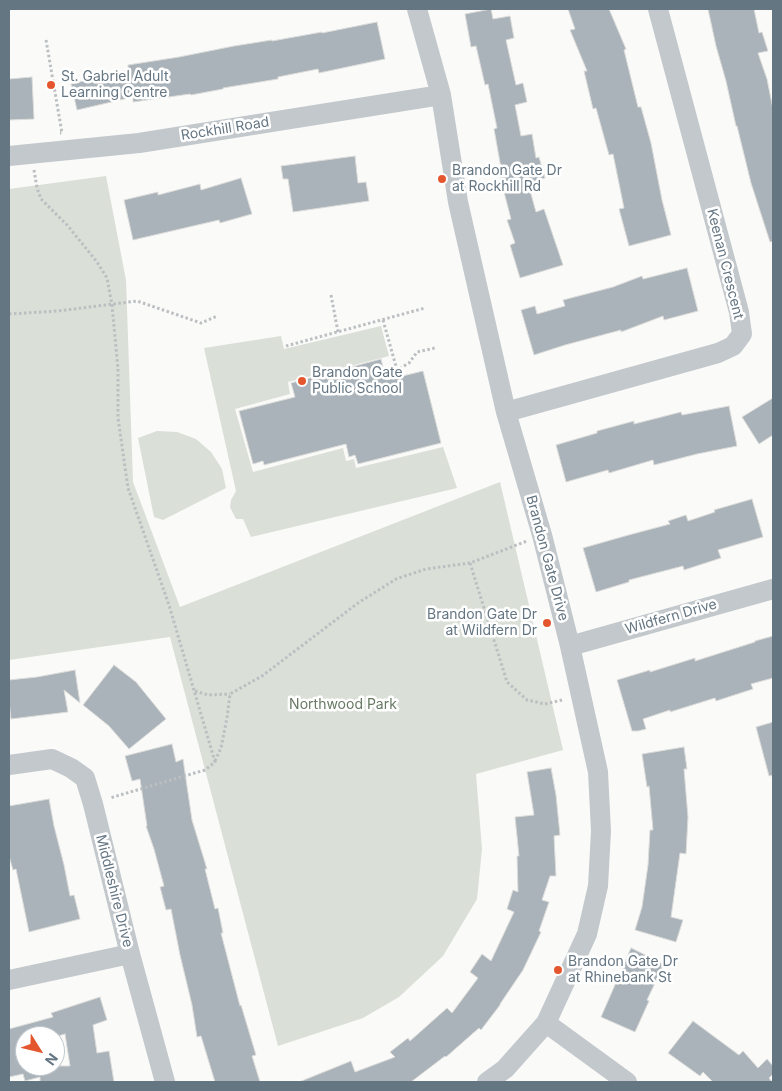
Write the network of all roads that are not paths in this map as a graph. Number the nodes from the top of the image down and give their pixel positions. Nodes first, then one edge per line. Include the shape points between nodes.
1 (417, 9) edge
2 (658, 9) edge
3 (441, 95) junction
4 (9, 156) edge
5 (506, 412) junction
6 (773, 589) edge
7 (570, 646) junction
8 (9, 765) edge
9 (130, 954) junction
10 (9, 980) edge
11 (546, 1023) junction
12 (165, 1082) edge
13 (487, 1082) edge
14 (627, 1082) edge

1 - 3 street, Brandon Gate Drive
2 - 5 street, Keenan Crescent via 739,312 742,334 733,346 718,353
3 - 4 street, Rockhill Road via 139,143
3 - 5 street, Brandon Gate Drive via 458,202
5 - 7 street, Brandon Gate Drive
6 - 7 street, Wildfern Drive
7 - 11 street, Brandon Gate Drive via 598,772 601,831 598,886 587,934
8 - 9 street, Middleshire Drive via 52,759 85,778
9 - 10 street
9 - 12 street, Middleshire Drive
11 - 13 street, Brandon Gate Drive via 505,1069
11 - 14 street

